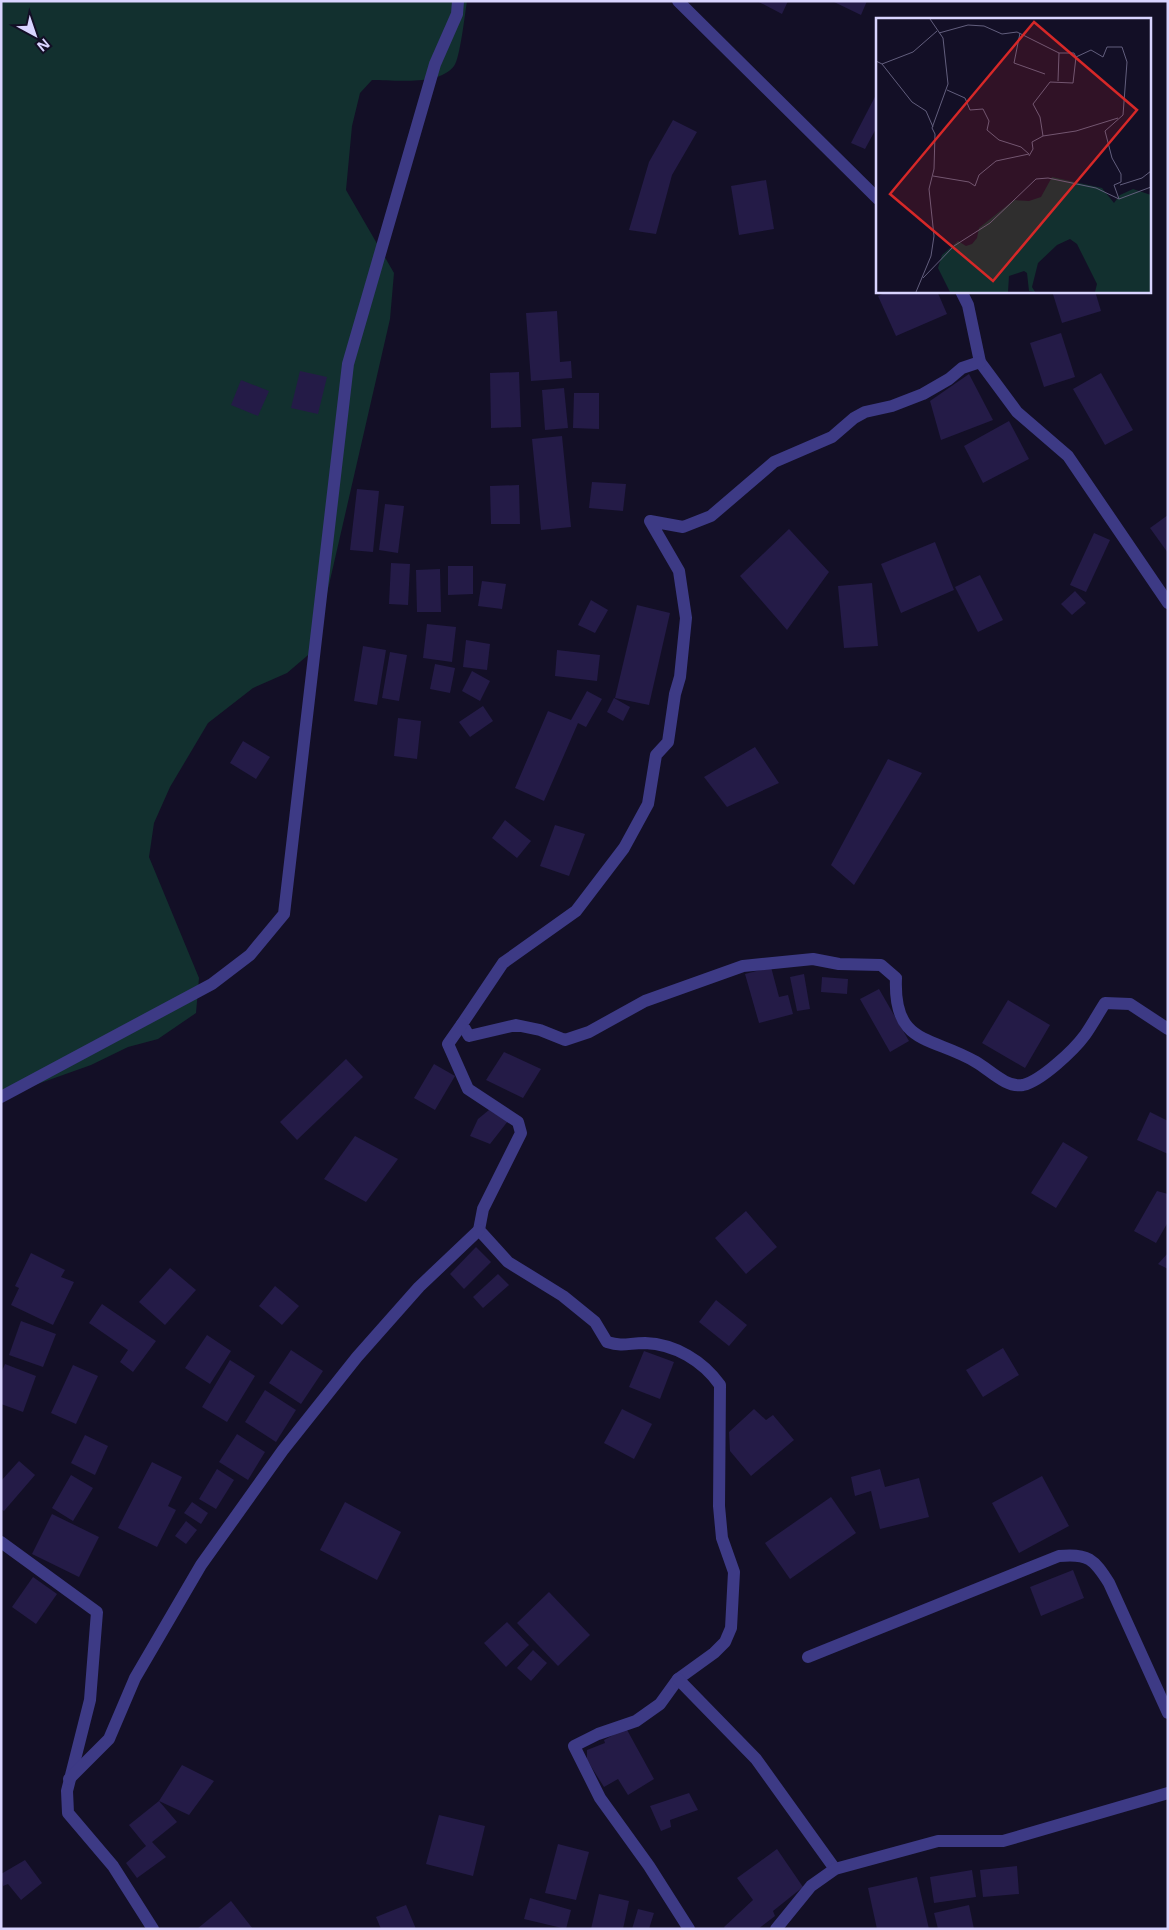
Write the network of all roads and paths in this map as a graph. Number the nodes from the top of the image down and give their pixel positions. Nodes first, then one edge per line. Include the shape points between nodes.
1 (458, 1) edge
2 (678, 1) edge
3 (876, 197) edge
4 (962, 292) edge
5 (980, 362) junction
6 (1168, 603) edge
7 (462, 1024) junction
8 (1168, 1029) edge
9 (1, 1097) edge
10 (479, 1230) junction
11 (1, 1542) edge
12 (808, 1657) dead end
13 (678, 1679) junction
14 (1168, 1713) edge
15 (69, 1779) junction
16 (1168, 1793) edge
17 (835, 1869) junction
18 (153, 1929) edge
19 (689, 1929) edge
20 (776, 1929) edge

1 - 9 street via 457,14 434,64 348,364 284,914 250,954 212,984
2 - 3 street
4 - 5 street via 968,305
5 - 6 street via 1017,412 1068,456
5 - 7 street via 962,368 949,380 923,394 865,412 832,437 774,462 711,516 683,527 650,521 679,571 686,618 680,677 668,742 656,755 648,804 624,848 576,911 503,963
7 - 8 street via 469,1036 516,1025 565,1040 589,1032 645,1001 744,966 813,959 839,964 881,965 896,978 895,992 902,1019 918,1037 975,1061 1009,1083 1023,1085 1042,1077 1084,1036 1105,1003 1130,1004
7 - 10 street via 448,1044 468,1089 518,1122 521,1133 483,1208
10 - 13 street via 508,1262 563,1296 595,1322 607,1342 622,1346 645,1343 678,1349 711,1372 720,1385 722,1538 734,1572 731,1628 725,1642 714,1653
10 - 15 street via 419,1287 357,1357 283,1450 201,1565 135,1678 109,1739
11 - 15 street via 97,1612 90,1700
12 - 14 street via 1059,1556 1078,1554 1099,1566 1109,1583
13 - 17 street via 756,1758
13 - 19 street via 660,1704 636,1721 574,1746 600,1798 650,1866
15 - 18 street via 68,1813 113,1866
16 - 17 street via 1002,1841 938,1841
17 - 20 street via 811,1886

